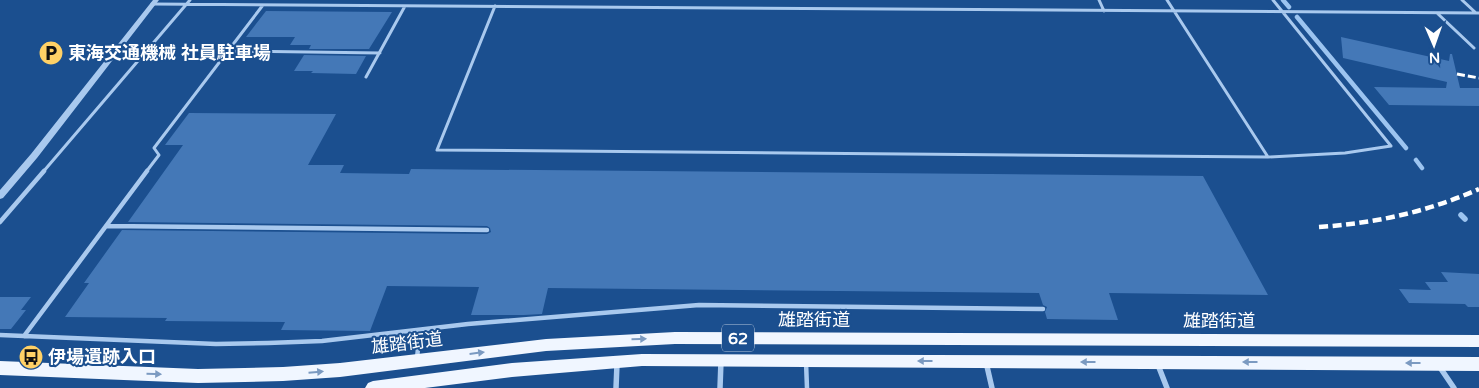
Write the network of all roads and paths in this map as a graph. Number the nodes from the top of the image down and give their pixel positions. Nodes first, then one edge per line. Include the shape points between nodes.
1 (190, 0) edge
2 (1098, 0) edge
3 (1166, 0) edge
4 (1273, 0) edge
5 (1462, 0) edge
6 (154, 2) edge
7 (187, 4) junction
8 (263, 5) junction
9 (405, 6) junction
10 (495, 6) junction
11 (1104, 11) junction
12 (1174, 11) junction
13 (1282, 12) junction
14 (1437, 13) junction
15 (1478, 13) edge
16 (1474, 48) dead end
17 (227, 51) junction
18 (380, 53) junction
19 (366, 77) dead end
20 (1268, 158) junction
21 (0, 196) edge
22 (0, 222) edge
23 (106, 226) junction
24 (487, 230) dead end
25 (1042, 309) dead end
26 (420, 330) junction
27 (0, 335) edge
28 (24, 336) junction
29 (1479, 341) edge
30 (721, 360) junction
31 (805, 360) junction
32 (416, 361) junction
33 (986, 361) junction
34 (617, 362) junction
35 (1157, 362) junction
36 (1438, 364) junction
37 (1479, 364) edge
38 (0, 368) edge
39 (442, 383) edge
40 (373, 388) edge
41 (616, 388) edge
42 (720, 388) edge
43 (807, 388) edge
44 (992, 388) edge
45 (1167, 388) edge
46 (1454, 388) edge

1 - 7 lane
2 - 11 lane
3 - 12 lane
4 - 13 lane
5 - 15 lane
6 - 7 lane
6 - 21 street
7 - 8 lane
7 - 22 lane
8 - 9 lane
8 - 17 lane
9 - 10 lane
9 - 18 lane
10 - 11 lane
10 - 20 lane via 437,150
11 - 12 lane
12 - 13 lane
12 - 20 lane
13 - 14 lane
13 - 20 lane via 1391,146 1345,153
14 - 15 lane
14 - 16 lane
17 - 18 lane
17 - 23 lane via 154,148 159,155
18 - 19 lane
23 - 24 lane
23 - 28 lane
25 - 26 lane via 699,305
26 - 28 lane via 322,341 242,344
26 - 32 lane
27 - 28 lane
32 -> 29 main road, 雄踏街道 / 62 via 546,345 659,339
30 - 31 main road, 62
30 - 34 main road, 62
30 - 42 street
33 -> 31 main road, 62
31 - 43 lane
38 -> 32 main road, 雄踏街道 / 62 via 226,376 312,372
35 -> 33 main road, 62
33 - 44 street
34 - 39 main road, 62 via 536,368
34 - 41 street
36 -> 35 main road, 62
35 - 45 street
36 - 37 main road, 62
36 - 46 street
39 - 40 main road, 62

